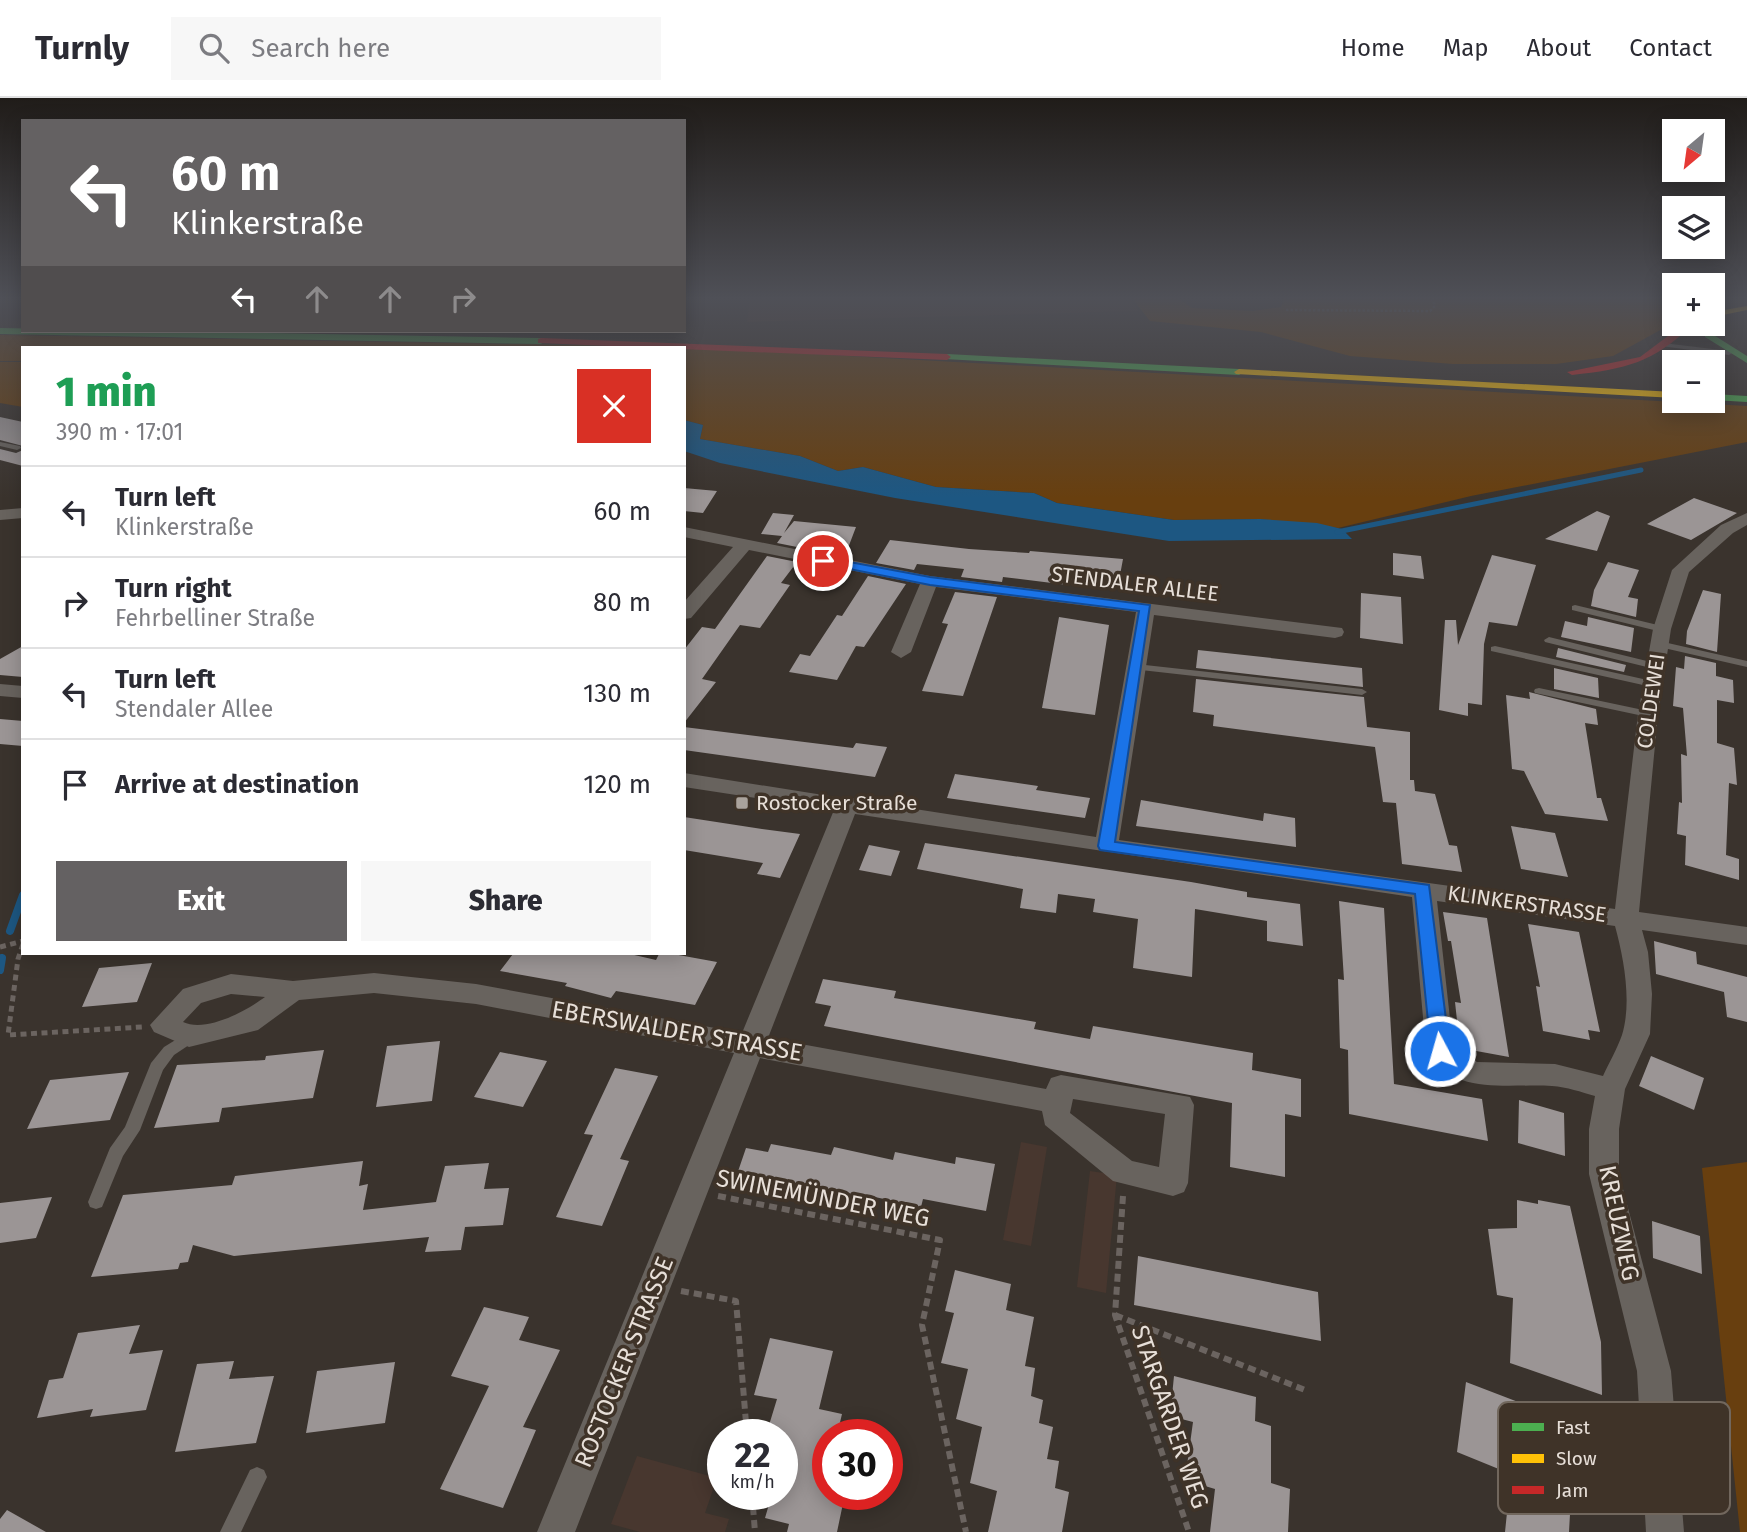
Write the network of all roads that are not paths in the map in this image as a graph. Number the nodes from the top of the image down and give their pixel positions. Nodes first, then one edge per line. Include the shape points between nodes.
1 (1059, 364) edge
2 (1263, 364) edge
3 (1624, 364) edge
4 (1458, 374) junction
5 (1662, 384) edge
6 (1725, 387) edge
7 (1747, 388) edge
8 (1662, 394) edge
9 (1725, 398) edge
10 (1747, 399) edge
11 (0, 444) edge
12 (17, 448) dead end
13 (21, 513) edge
14 (0, 515) edge
15 (1747, 518) edge
16 (686, 531) edge
17 (744, 545) junction
18 (930, 581) junction
19 (1146, 608) junction
20 (1574, 608) dead end
21 (686, 612) edge
22 (1335, 632) dead end
23 (1660, 637) junction
24 (1549, 640) dead end
25 (1495, 649) dead end
26 (901, 652) dead end
27 (1747, 664) edge
28 (1136, 667) junction
29 (1653, 675) junction
30 (0, 690) edge
31 (1539, 691) dead end
32 (21, 692) edge
33 (1362, 692) dead end
34 (1648, 714) junction
35 (686, 780) edge
36 (848, 803) junction
37 (1106, 846) junction
38 (1423, 889) junction
39 (1626, 919) junction
40 (1747, 936) edge
41 (293, 991) junction
42 (190, 1037) junction
43 (750, 1045) junction
44 (1611, 1089) junction
45 (1059, 1103) junction
46 (96, 1202) dead end
47 (1656, 1402) edge
48 (257, 1477) dead end
49 (1664, 1514) edge
50 (230, 1532) edge
51 (556, 1532) edge
52 (1665, 1532) edge

1 - 8 highway
2 - 4 highway
3 - 4 highway via 1553,373
4 - 5 highway
6 - 7 highway
9 - 10 highway
11 - 12 lane
13 - 14 street
15 - 23 street, COLDEWEI via 1727,529 1681,570
16 - 17 street, STENDALER ALLEE
17 - 18 street, STENDALER ALLEE
17 - 21 street
18 - 19 street, STENDALER ALLEE
18 - 26 street
19 - 22 street, STENDALER ALLEE
19 - 28 street
20 - 23 lane
23 - 27 lane
23 - 29 street, COLDEWEI
24 - 29 lane
25 - 29 lane
28 - 33 lane
28 - 37 street
29 - 34 street, COLDEWEI
30 - 32 street
31 - 34 lane
34 - 39 street, COLDEWEI
35 - 36 street, KLINKERSTRASSE
36 - 37 street, KLINKERSTRASSE
36 - 43 street, ROSTOCKER STRASSE
37 - 38 street, KLINKERSTRASSE
38 - 39 street, KLINKERSTRASSE
38 - 44 street via 1440,1051 1448,1061 1469,1072 1499,1078 1547,1075
39 - 40 street, KLINKERSTRASSE
39 - 44 street, KREUZWEG via 1638,984 1636,1034
41 - 42 street via 248,1023
41 - 42 street, EBERSWALDER STRASSE via 230,984 192,996 164,1025
41 - 43 street, EBERSWALDER STRASSE via 374,984 475,993
42 - 46 lane via 156,1067 132,1130 116,1153
43 - 45 street, EBERSWALDER STRASSE
43 - 51 street, ROSTOCKER STRASSE
44 - 47 street, KREUZWEG via 1604,1129 1604,1174 1654,1371
45 - 45 street via 1055,1117 1124,1172 1173,1183 1180,1105 1061,1086
48 - 50 lane
49 - 52 street, KREUZWEG

